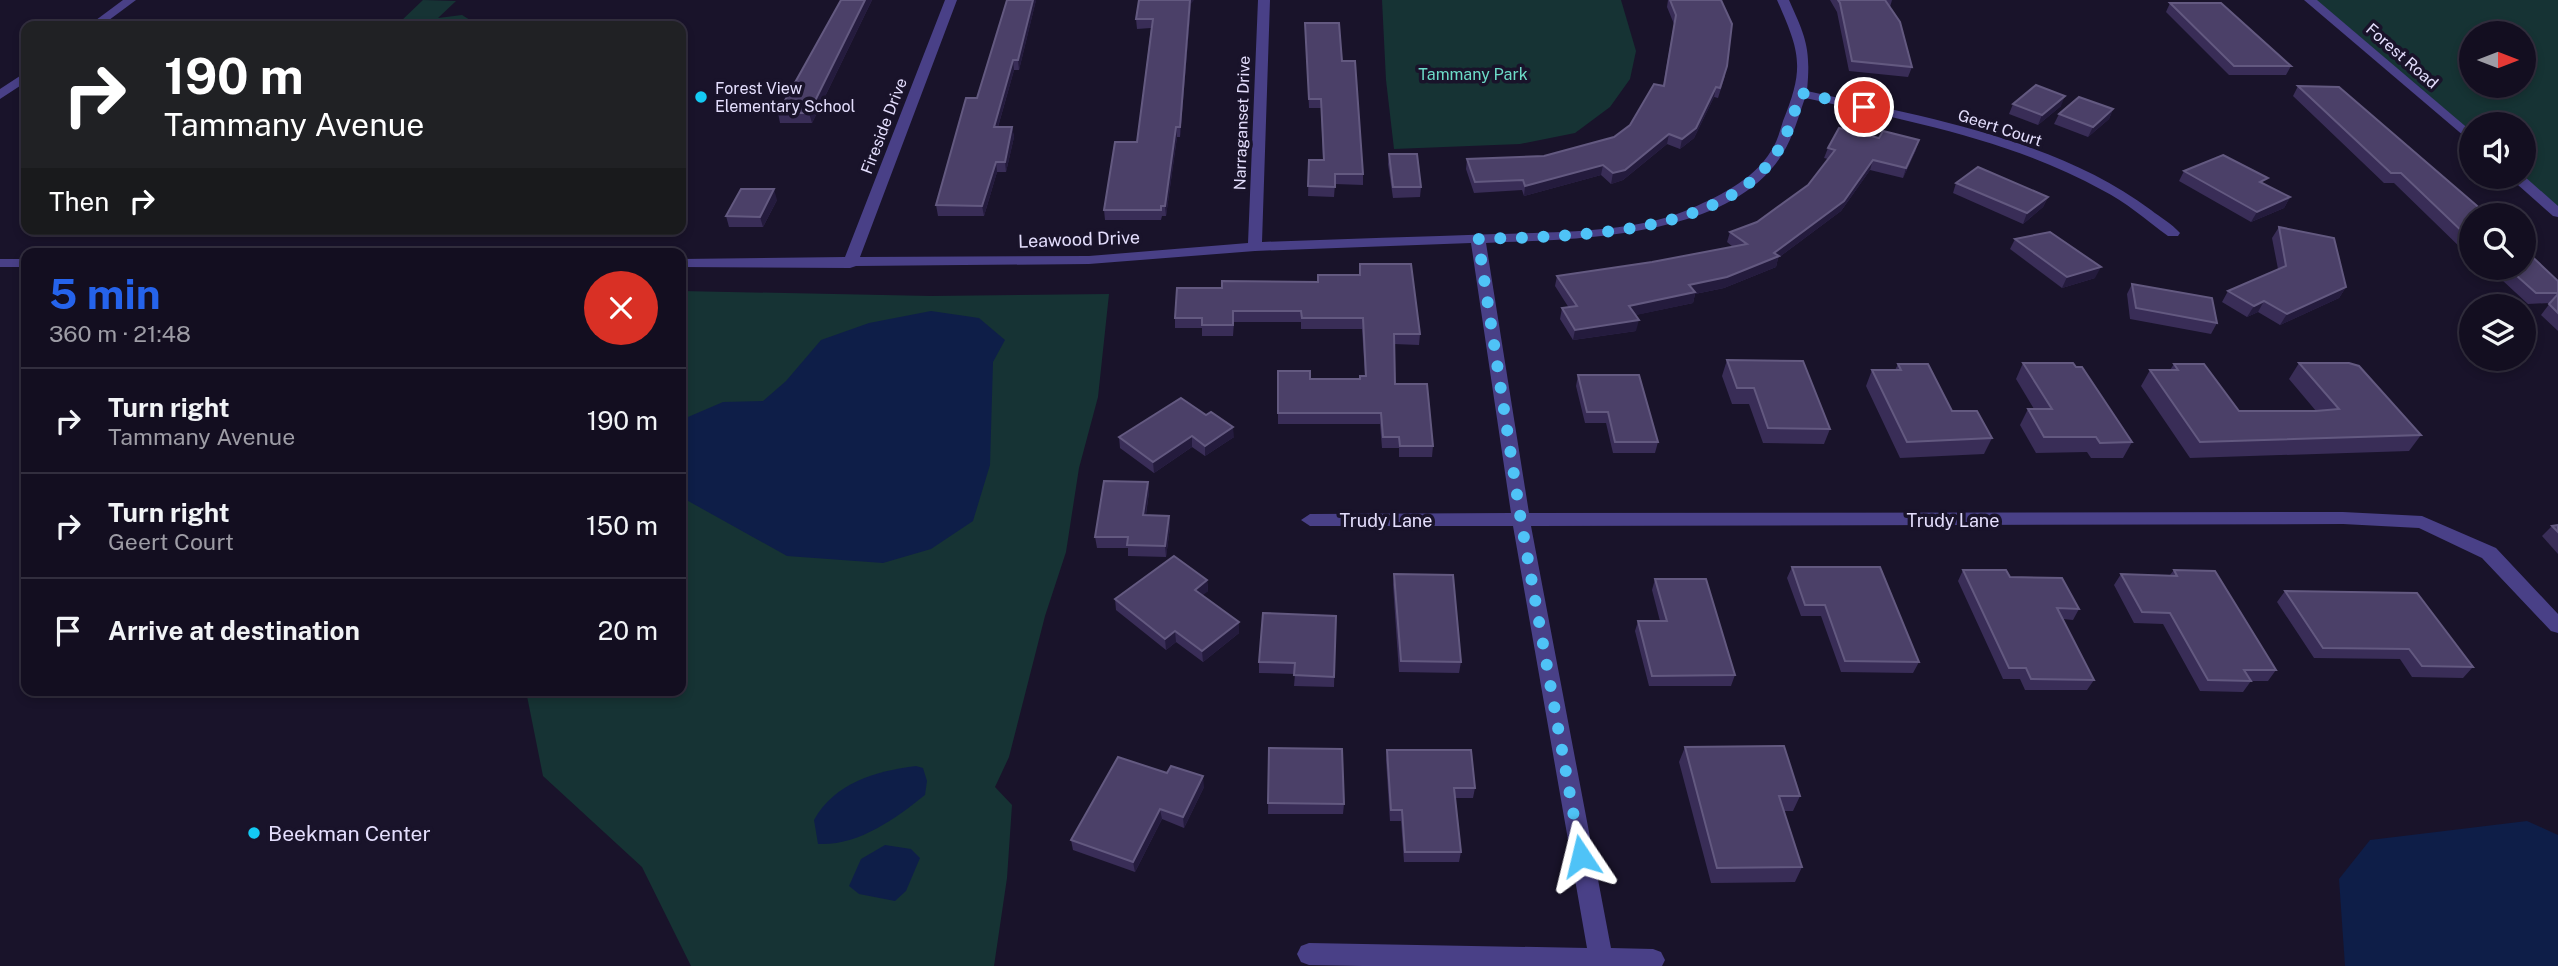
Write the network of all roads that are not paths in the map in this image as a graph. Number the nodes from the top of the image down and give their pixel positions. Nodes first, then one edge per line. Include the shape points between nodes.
1 (130, 0) edge
2 (951, 0) edge
3 (1264, 0) edge
4 (1783, 0) edge
5 (2310, 0) edge
6 (101, 21) edge
7 (21, 80) edge
8 (1801, 93) junction
9 (0, 95) edge
10 (2459, 128) edge
11 (2530, 189) edge
12 (2558, 213) edge
13 (2173, 233) dead end
14 (1478, 239) junction
15 (1255, 247) junction
16 (0, 263) edge
17 (21, 263) edge
18 (686, 263) edge
19 (850, 264) junction
20 (1310, 520) dead end
21 (1521, 521) junction
22 (2558, 626) edge
23 (1309, 954) dead end
24 (1653, 960) dead end
25 (1601, 963) edge

1 - 6 street
2 - 19 street, Fireside Drive
3 - 15 street, Narraganset Drive
4 - 8 street via 1802,43
5 - 10 street, Forest Road
7 - 9 street
8 - 13 street, Geert Court via 1888,112 2022,152 2100,182
8 - 14 street, Leawood Drive via 1778,151 1764,169 1744,186 1690,214 1610,232
11 - 12 street
14 - 15 street, Leawood Drive
14 - 21 street
15 - 19 street, Leawood Drive via 1089,260
16 - 17 street
18 - 19 street, Leawood Drive
20 - 21 street, Trudy Lane
21 - 22 street, Trudy Lane via 2343,518 2421,522 2489,554
21 - 25 street
23 - 25 street
24 - 25 street

